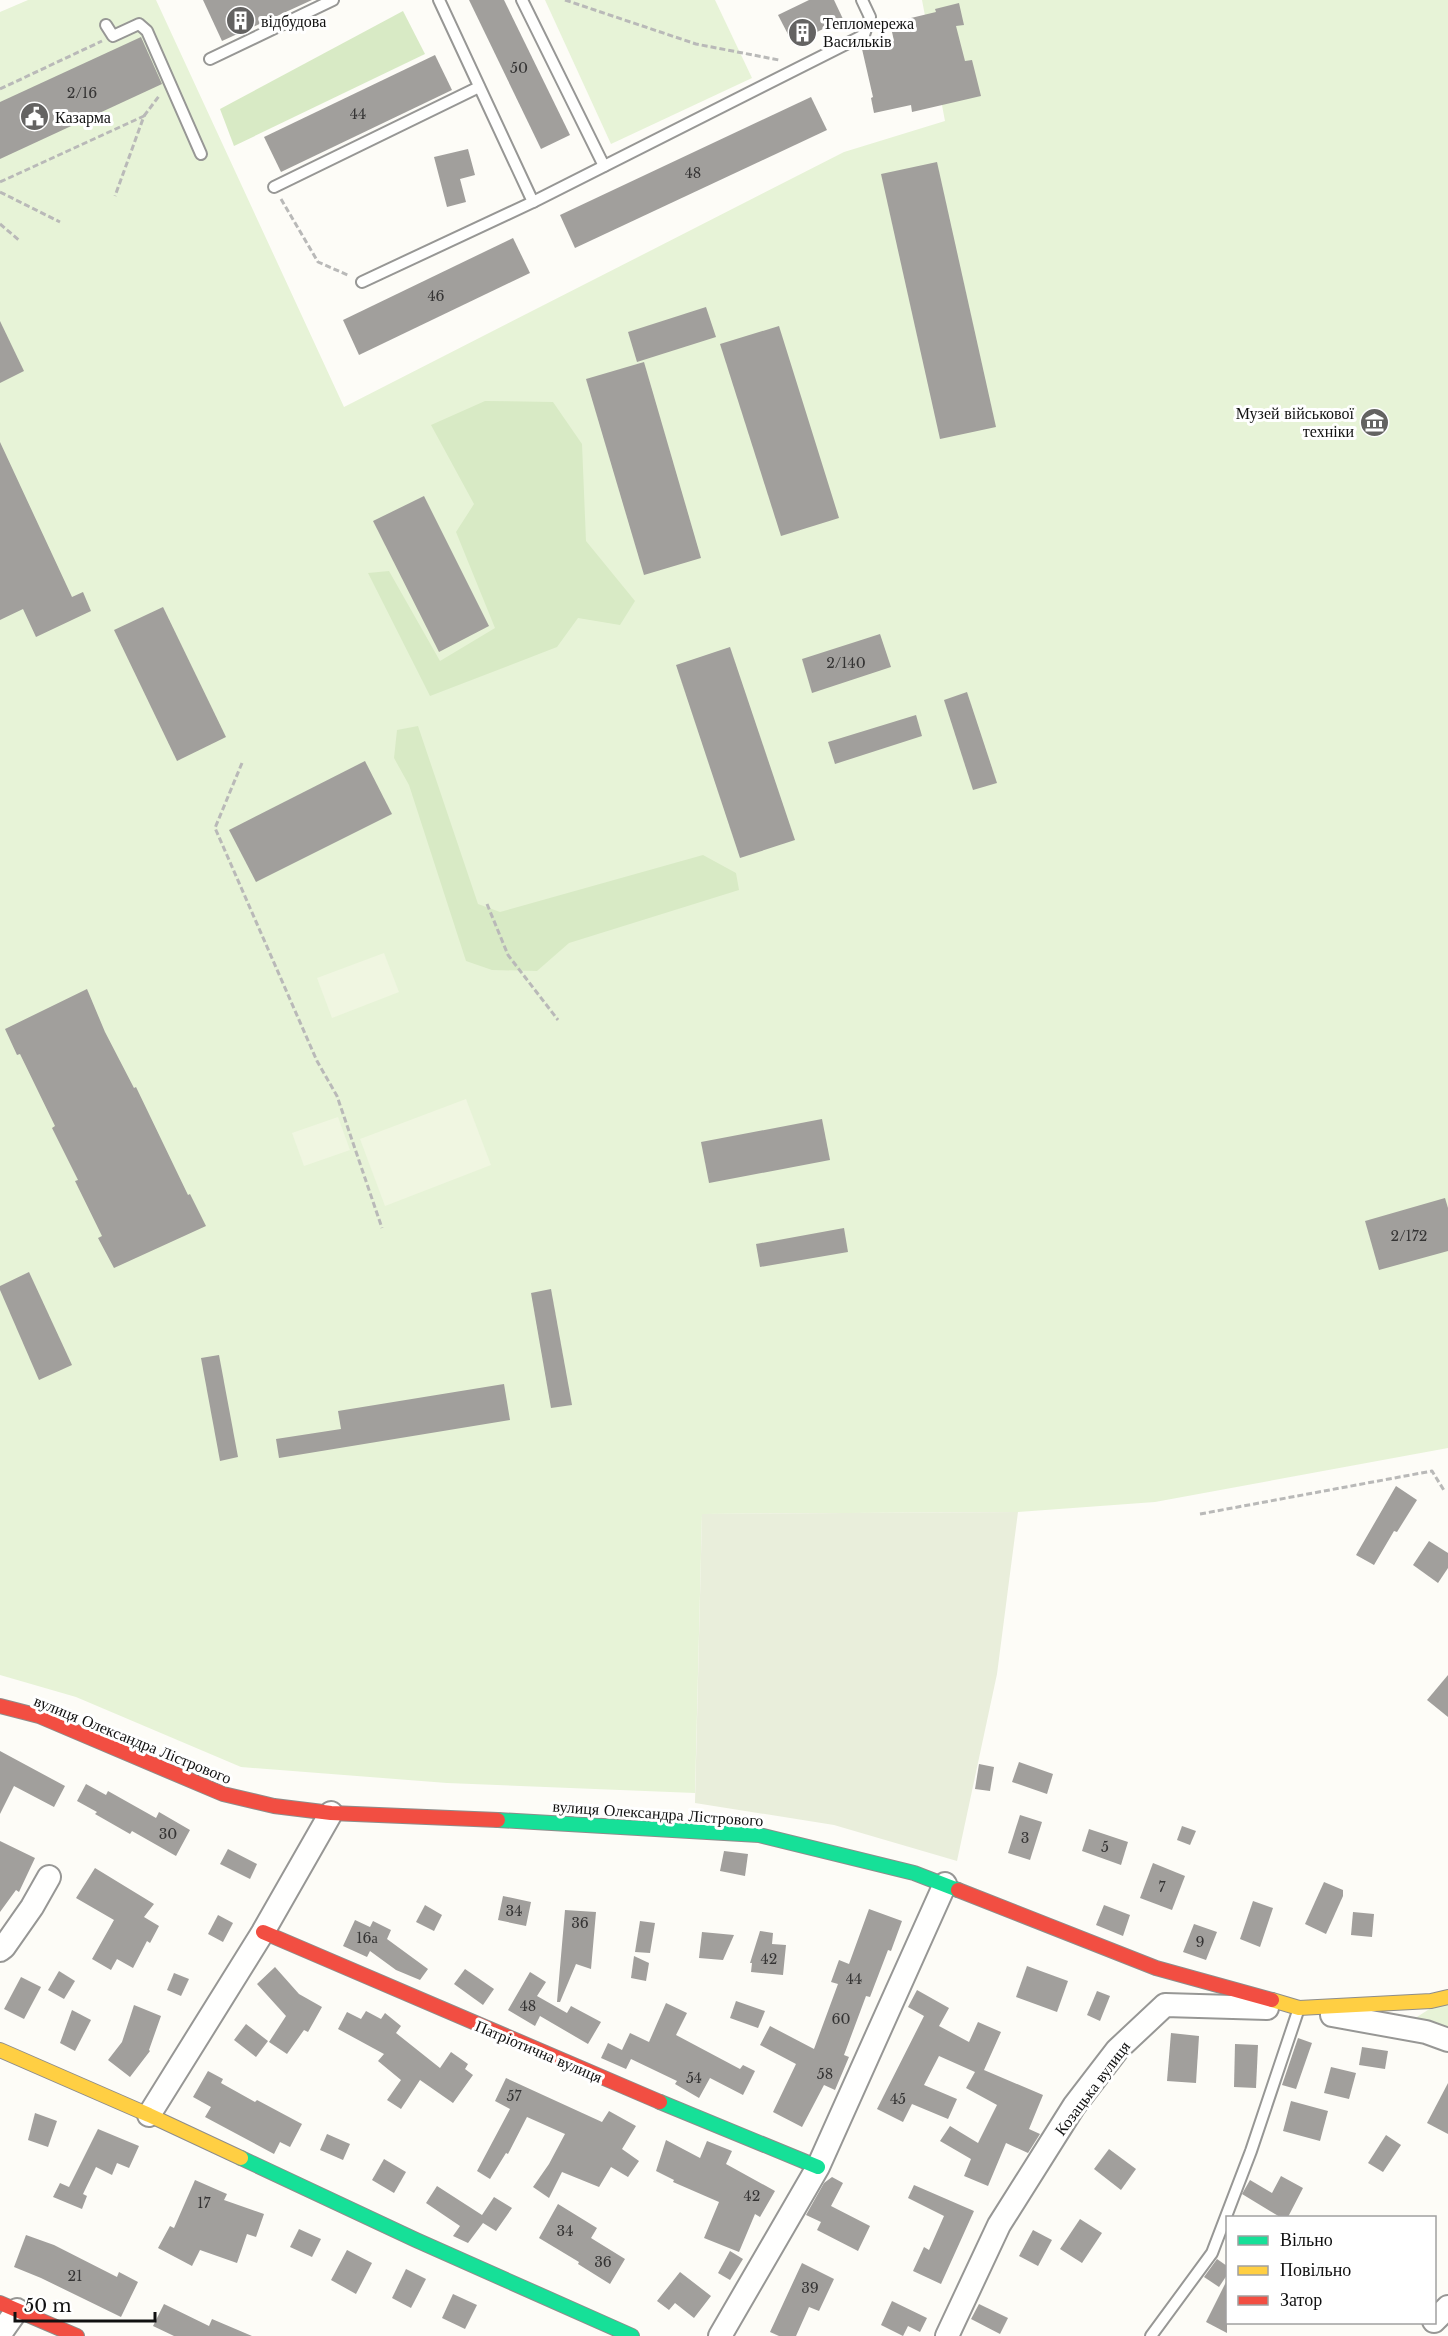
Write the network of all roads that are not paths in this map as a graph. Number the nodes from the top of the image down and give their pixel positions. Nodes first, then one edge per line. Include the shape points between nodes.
1 (333, 0) edge
2 (439, 0) edge
3 (522, 0) edge
4 (862, 0) edge
5 (106, 25) dead end
6 (210, 59) dead end
7 (479, 87) junction
8 (201, 154) dead end
9 (604, 166) junction
10 (274, 187) road end
11 (533, 202) junction
12 (362, 282) road end
13 (0, 1706) edge
14 (331, 1813) junction
15 (49, 1878) dead end
16 (945, 1884) junction
17 (263, 1932) junction
18 (0, 1950) edge
19 (1155, 1968) junction
20 (1440, 1999) edge
21 (1165, 2006) junction
22 (1299, 2008) junction
23 (1426, 2032) junction
24 (1448, 2040) edge
25 (0, 2050) edge
26 (149, 2115) junction
27 (818, 2167) junction
28 (1226, 2216) edge
29 (1226, 2216) edge
30 (8, 2306) edge
31 (1448, 2307) edge
32 (1436, 2320) edge
33 (1432, 2324) edge
34 (0, 2334) edge
35 (77, 2336) edge
36 (632, 2336) edge
37 (720, 2336) edge
38 (947, 2336) edge
39 (1151, 2336) edge
40 (1421, 2336) edge

1 - 6 lane
2 - 7 lane
3 - 9 lane
4 - 9 lane via 870,17 864,35
5 - 8 lane via 113,36 139,24 147,31
7 - 10 lane
7 - 11 lane
9 - 11 lane
11 - 12 lane
13 - 14 street, вулиця Олександра Лістрового via 39,1716 223,1794
14 - 16 street, вулиця Олександра Лістрового via 759,1835
14 - 17 street
15 - 18 street
16 - 19 street, вулиця Олександра Лістрового
16 - 27 street
17 - 26 street
17 - 27 street, Патріотична вулиця
19 - 21 street via 1175,1983 1178,1996
19 - 22 street, вулиця Олександра Лістрового
20 - 22 street, вулиця Олександра Лістрового
20 - 23 street via 1418,2010 1418,2023
21 - 22 street
21 - 38 street, Козацька вулиця via 1117,2050 1074,2106 999,2225
22 - 23 street
22 - 28 lane
23 - 24 street
25 - 26 street
26 - 36 street
27 - 37 street
29 - 39 lane via 1212,2253
30 - 34 street
30 - 35 street
31 - 32 street
33 - 40 street

